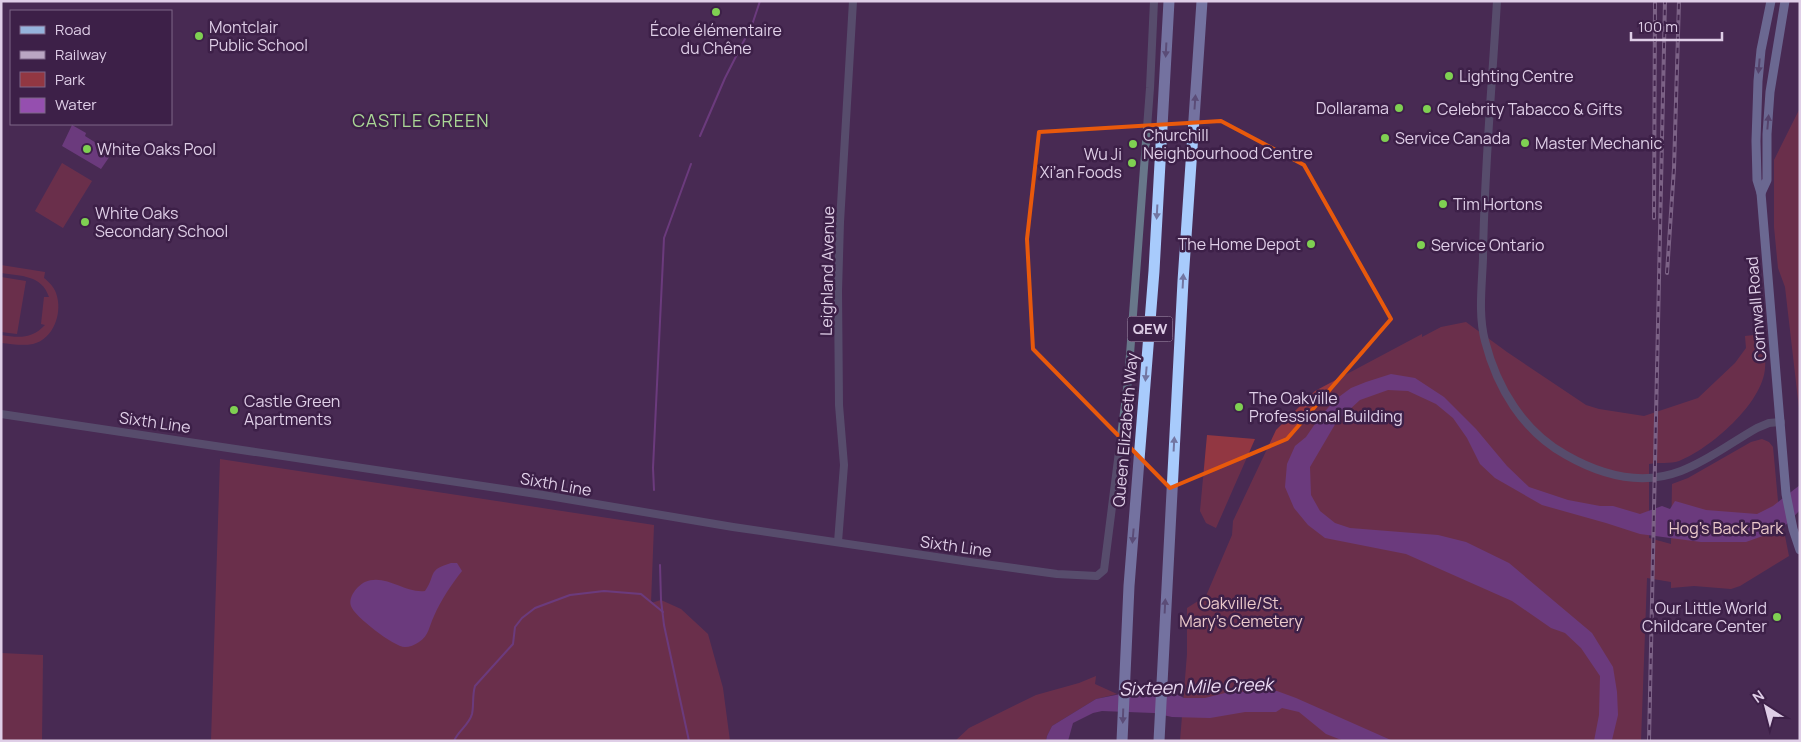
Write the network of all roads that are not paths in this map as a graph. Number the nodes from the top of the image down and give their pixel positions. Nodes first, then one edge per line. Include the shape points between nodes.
1 (853, 1) edge
2 (1154, 1) edge
3 (1168, 1) edge
4 (1202, 1) edge
5 (1498, 1) edge
6 (1771, 1) edge
7 (1785, 1) edge
8 (1762, 41) junction
9 (1778, 41) junction
10 (1761, 193) junction
11 (1, 414) edge
12 (1780, 422) junction
13 (838, 542) junction
14 (1799, 548) edge
15 (1122, 741) edge
16 (1159, 741) edge

1 - 13 street, Leighland Avenue via 838,282 839,405 844,465
2 - 13 street, Sixth Line via 1128,381 1104,570 1097,576 1058,574
3 -> 15 highway, Queen Elizabeth Way / QEW via 1154,271 1125,656
16 -> 4 highway, QEW via 1184,263
5 - 12 street via 1480,304 1484,339 1506,395 1521,417 1562,453 1588,467 1621,476 1670,475 1764,425
6 - 8 main road, Cornwall Road
7 - 9 main road, Cornwall Road
8 - 9 main road
8 -> 10 main road, Cornwall Road via 1756,141
10 -> 9 main road, Cornwall Road via 1767,180 1770,92
10 - 12 main road, Cornwall Road
11 - 13 street, Sixth Line
12 - 14 main road, Cornwall Road via 1786,494

